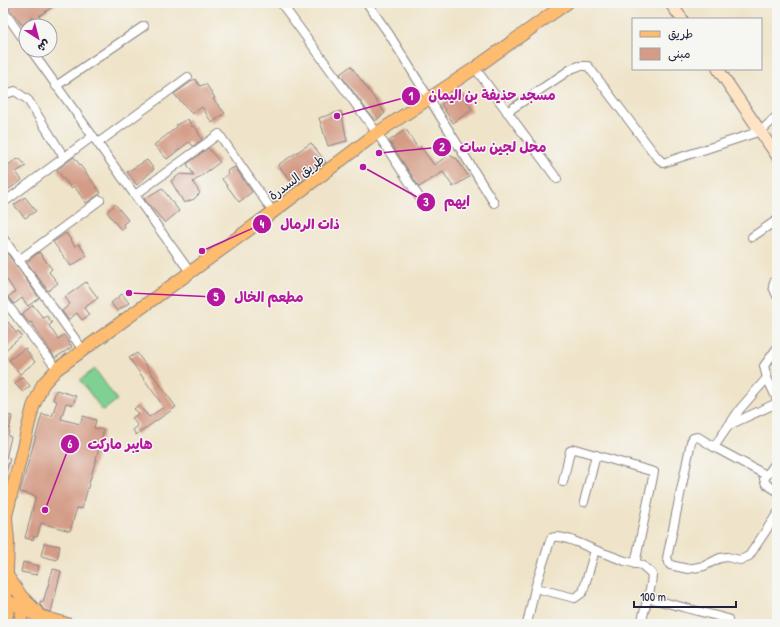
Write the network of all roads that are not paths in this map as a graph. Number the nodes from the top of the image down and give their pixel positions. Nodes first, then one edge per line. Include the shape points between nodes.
1 (6, 3) edge
2 (281, 3) edge
3 (367, 3) edge
4 (567, 3) edge
5 (672, 4) edge
6 (3, 5) edge
7 (3, 10) edge
8 (681, 18) edge
9 (144, 26) dead end
10 (18, 32) edge
11 (37, 58) edge
12 (475, 68) junction
13 (719, 70) edge
14 (188, 77) dead end
15 (56, 86) junction
16 (3, 95) edge
17 (429, 98) junction
18 (508, 112) junction
19 (777, 116) edge
20 (761, 131) junction
21 (377, 133) junction
22 (96, 140) junction
23 (777, 156) edge
24 (64, 157) junction
25 (557, 179) dead end
26 (135, 195) junction
27 (100, 200) dead end
28 (421, 200) dead end
29 (3, 203) edge
30 (494, 203) dead end
31 (273, 212) junction
32 (777, 220) edge
33 (752, 237) dead end
34 (3, 238) edge
35 (18, 261) junction
36 (190, 272) junction
37 (777, 278) edge
38 (777, 296) edge
39 (3, 298) edge
40 (777, 348) edge
41 (83, 350) junction
42 (57, 369) junction
43 (767, 378) junction
44 (777, 398) edge
45 (777, 403) edge
46 (727, 426) junction
47 (714, 447) junction
48 (596, 455) junction
49 (777, 461) edge
50 (766, 475) junction
51 (563, 482) dead end
52 (777, 491) edge
53 (584, 502) dead end
54 (777, 514) edge
55 (5, 523) edge
56 (595, 550) junction
57 (635, 564) junction
58 (6, 574) junction
59 (535, 588) junction
60 (648, 598) junction
61 (5, 599) edge
62 (26, 610) junction
63 (40, 616) junction
64 (728, 619) dead end
65 (3, 622) edge
66 (529, 623) edge
67 (21, 624) edge
68 (67, 624) edge
69 (641, 624) edge

1 - 6 street
2 - 21 street
3 - 17 street
4 - 12 main road, طريق السدرة
5 - 8 street
7 - 10 street
9 - 15 street
11 - 15 street
12 - 17 main road, طريق السدرة
12 - 18 street
13 - 20 street
14 - 22 street
15 - 22 street
16 - 24 street via 15,90 28,100
17 - 21 main road, طريق السدرة
17 - 30 street
18 - 20 street via 579,66 588,66 663,163
18 - 25 street
19 - 20 street
20 - 23 street
21 - 28 street
21 - 31 main road, طريق السدرة
22 - 24 street
22 - 26 street
24 - 29 street
26 - 31 street via 219,134
26 - 36 street
27 - 35 street
31 - 36 main road, طريق السدرة
32 - 33 street
34 - 35 street
35 - 41 street
36 - 41 main road, طريق السدرة
37 - 38 street via 773,287
39 - 42 street
40 - 43 street via 764,363
41 - 42 main road, طريق السدرة
42 - 55 main road, طريق السدرة via 43,384 33,407
43 - 44 street
43 - 46 street
45 - 46 street
46 - 47 street
47 - 50 street
47 - 54 street via 698,437 693,438 691,442 667,558 670,565 688,569 704,566 720,558 740,560 749,556
48 - 51 street via 572,449
48 - 53 street
48 - 57 street via 654,472
49 - 50 street
50 - 52 street via 766,484
55 - 58 main road, طريق السدرة via 8,541
56 - 57 street
56 - 59 street via 583,592 579,596 575,598
56 - 59 street via 553,536
57 - 60 street via 642,565 652,574
58 - 61 main road, طريق السدرة
58 - 63 main road via 21,596
59 - 66 street
60 - 64 street
60 - 69 street
61 - 62 main road
61 - 65 main road, طريق السدرة via 8,612
62 - 63 main road
62 - 67 main road via 21,616
63 - 68 main road

